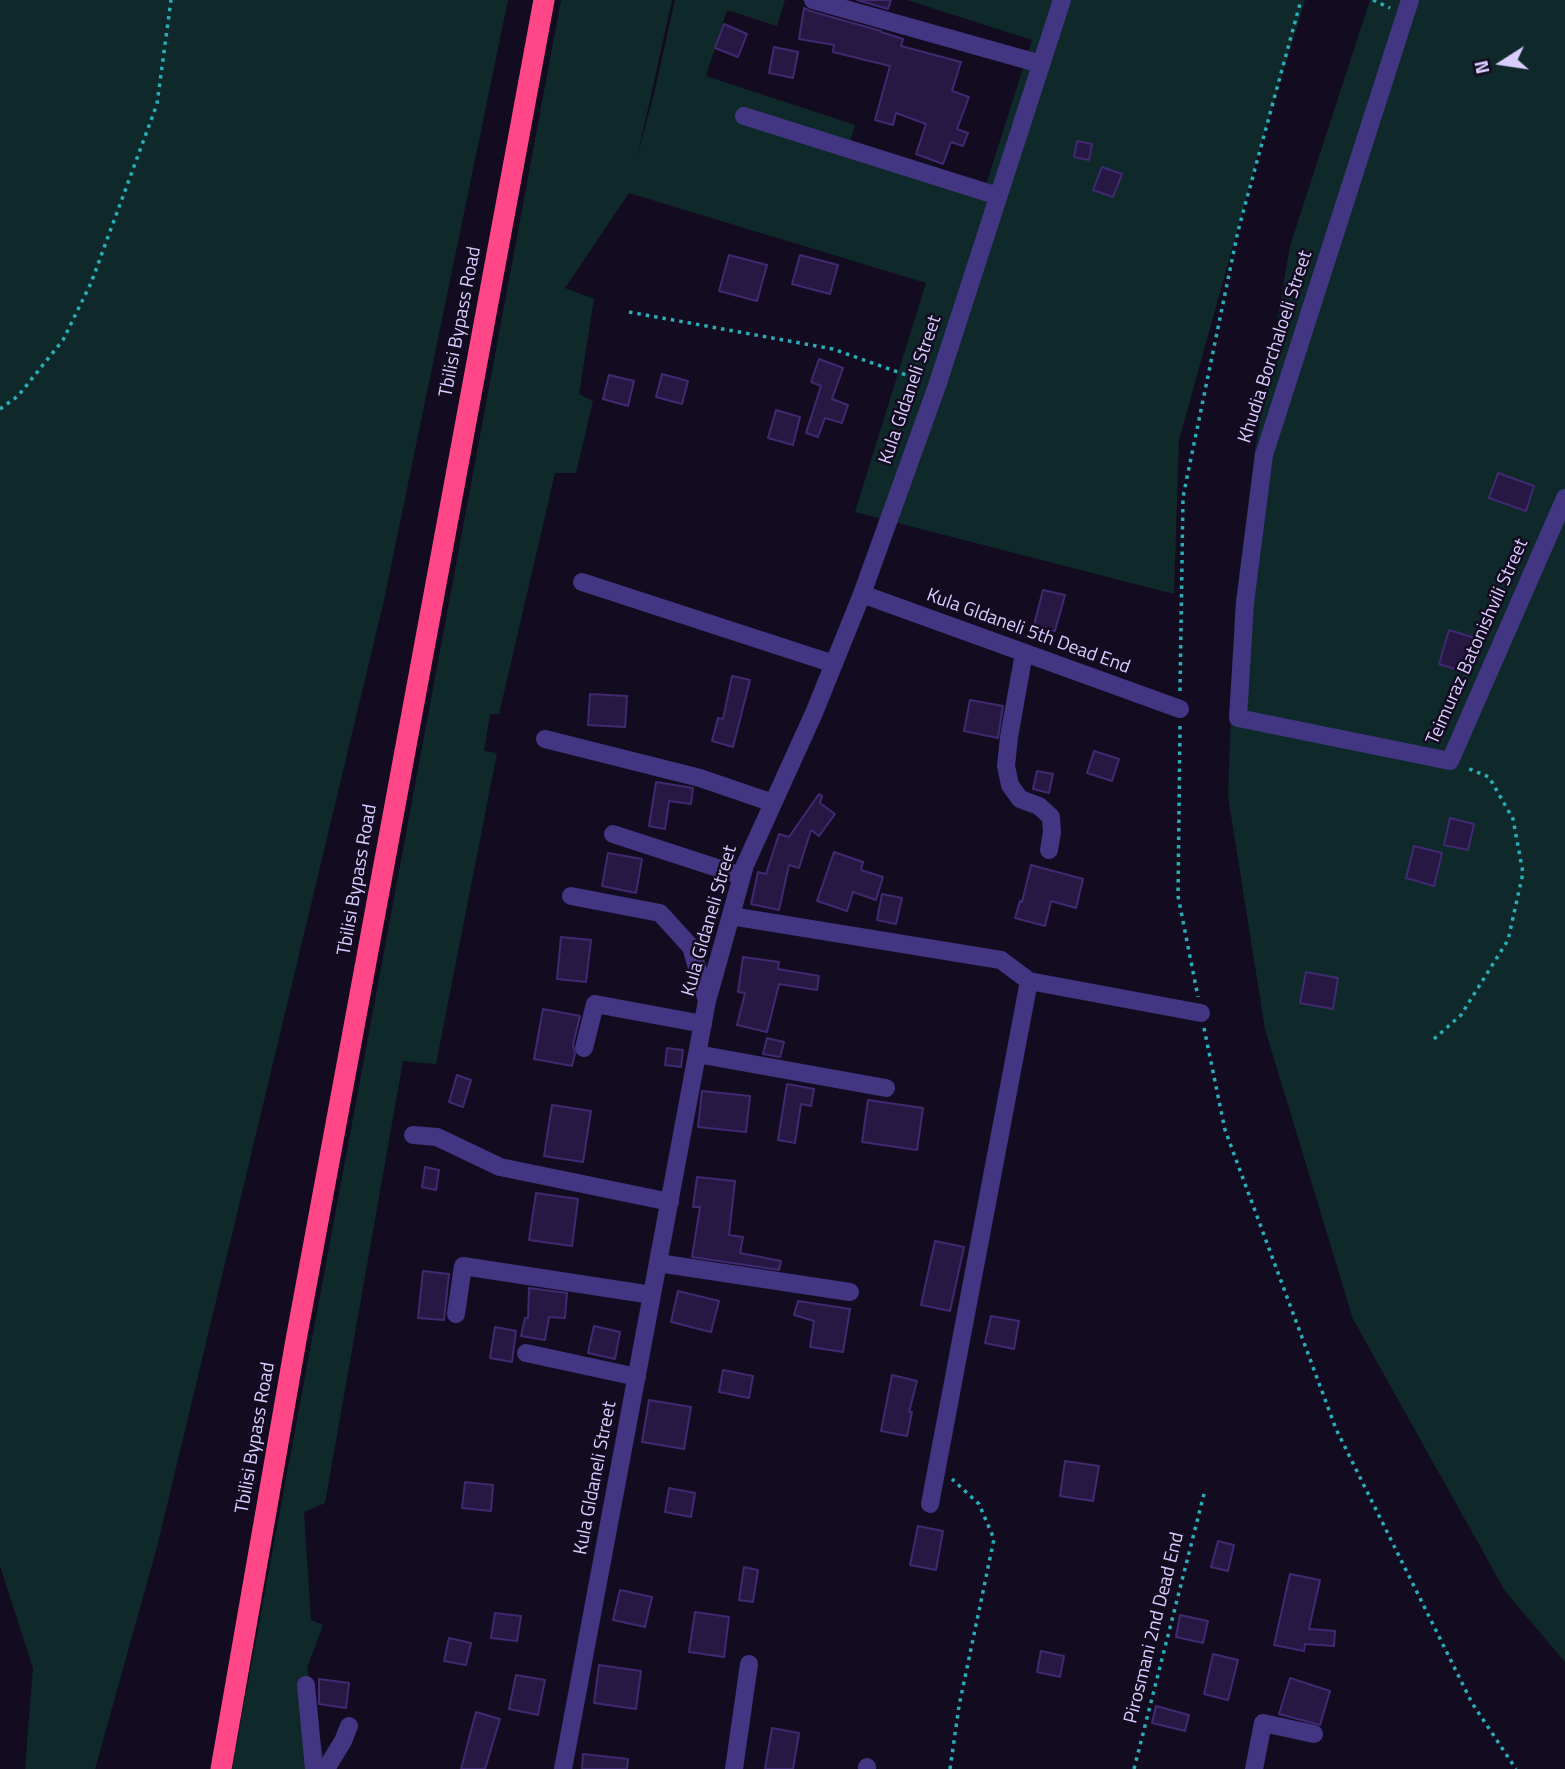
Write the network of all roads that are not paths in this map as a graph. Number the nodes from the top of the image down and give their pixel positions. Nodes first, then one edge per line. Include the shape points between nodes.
1 (544, 0) edge
2 (813, 0) edge
3 (1062, 0) edge
4 (1410, 0) edge
5 (1041, 64) junction
6 (744, 116) dead end
7 (998, 196) junction
8 (1565, 498) edge
9 (582, 582) dead end
10 (862, 594) junction
11 (1024, 653) junction
12 (834, 664) junction
13 (1180, 709) road end
14 (1238, 718) joint
15 (545, 739) dead end
16 (773, 803) junction
17 (613, 834) dead end
18 (1048, 850) dead end
19 (742, 876) junction
20 (571, 896) dead end
21 (731, 916) junction
22 (1029, 981) junction
23 (707, 1000) junction
24 (1201, 1013) road end
25 (703, 1024) junction
26 (584, 1048) dead end
27 (697, 1054) junction
28 (886, 1088) dead end
29 (413, 1135) dead end
30 (670, 1202) junction
31 (658, 1263) junction
32 (850, 1292) dead end
33 (652, 1295) junction
34 (456, 1314) dead end
35 (526, 1353) dead end
36 (637, 1377) junction
37 (930, 1504) dead end
38 (748, 1664) dead end
39 (306, 1685) dead end
40 (349, 1726) dead end
41 (1314, 1734) dead end
42 (221, 1769) edge
43 (314, 1769) edge
44 (326, 1769) edge
45 (563, 1769) edge
46 (734, 1769) edge
47 (1254, 1769) edge

1 - 42 highway, Tbilisi Bypass Road
2 - 5 street
3 - 5 street, Kula Gldaneli Street
4 - 14 street, Khudia Borchaloeli Street via 1264,455 1245,603
5 - 7 street, Kula Gldaneli Street
6 - 7 street
7 - 10 street, Kula Gldaneli Street via 937,386
8 - 14 street, Teimuraz Batonishvili Street via 1450,761
9 - 12 street
10 - 11 street, Kula Gldaneli 5th Dead End
10 - 12 street, Kula Gldaneli Street
11 - 13 street, Kula Gldaneli 5th Dead End
11 - 18 street via 1006,766 1010,785 1020,799 1051,817
12 - 16 street, Kula Gldaneli Street
15 - 16 street via 700,778
16 - 19 street, Kula Gldaneli Street
17 - 19 street
19 - 21 street, Kula Gldaneli Street
20 - 23 street via 660,913 691,947
21 - 22 street via 1001,960
21 - 23 street, Kula Gldaneli Street
22 - 24 street
22 - 37 street
23 - 25 street, Kula Gldaneli Street
25 - 26 street via 595,1004
25 - 27 street, Kula Gldaneli Street
27 - 28 street
27 - 30 street, Kula Gldaneli Street
29 - 30 street via 437,1137 500,1167
30 - 31 street, Kula Gldaneli Street
31 - 32 street
31 - 33 street, Kula Gldaneli Street
33 - 34 street via 463,1266
33 - 36 street, Kula Gldaneli Street
35 - 36 street
36 - 45 street, Kula Gldaneli Street
38 - 46 street
39 - 43 street
40 - 44 street
41 - 47 street via 1263,1723

